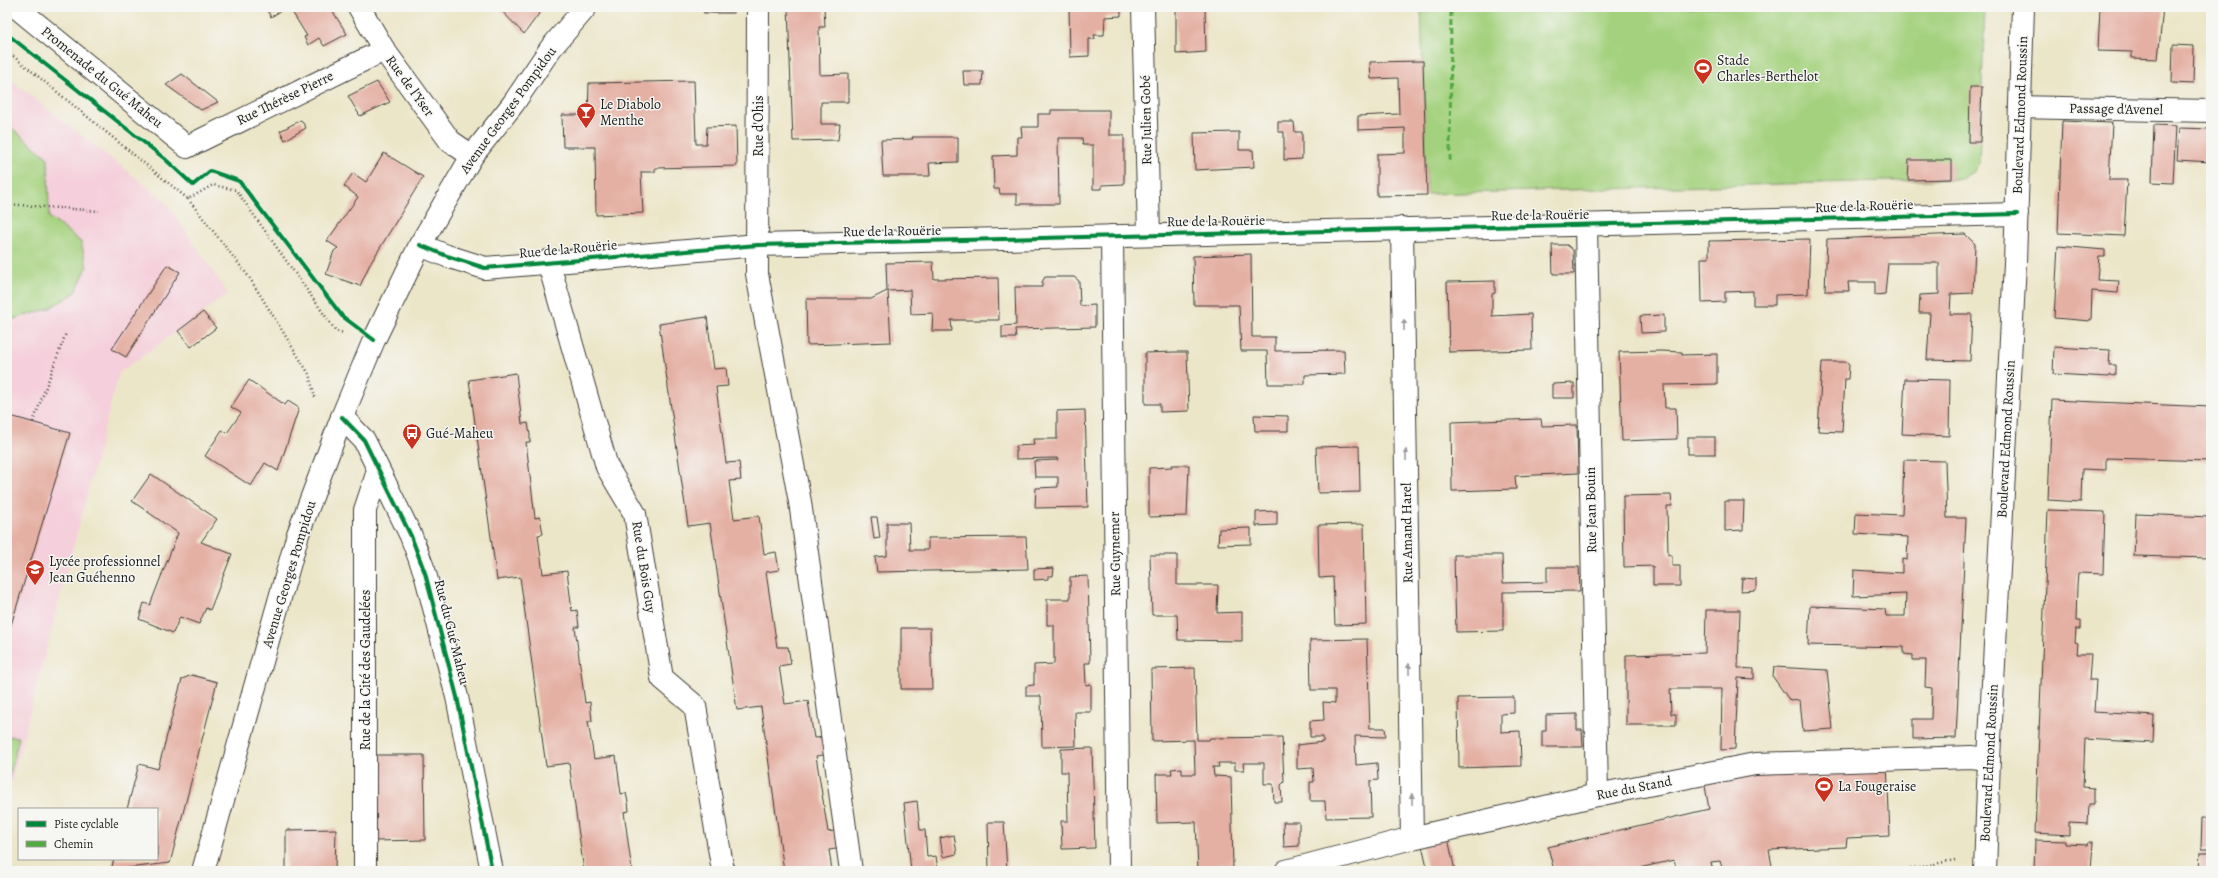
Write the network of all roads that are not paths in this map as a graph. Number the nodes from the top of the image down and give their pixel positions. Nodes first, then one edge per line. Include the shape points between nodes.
1 (16, 7) edge
2 (359, 7) edge
3 (586, 7) edge
4 (758, 7) edge
5 (1143, 7) edge
6 (2023, 7) edge
7 (384, 50) junction
8 (2020, 107) junction
9 (2211, 111) edge
10 (187, 147) joint
11 (472, 156) junction
12 (2017, 214) junction
13 (1586, 225) junction
14 (1402, 228) junction
15 (1149, 234) junction
16 (1112, 236) junction
17 (420, 245) junction
18 (758, 245) junction
19 (548, 261) junction
20 (342, 417) junction
21 (378, 471) junction
22 (1989, 759) junction
23 (1597, 795) junction
24 (1412, 838) junction
25 (1985, 868) edge
26 (203, 871) edge
27 (365, 871) edge
28 (492, 871) edge
29 (723, 871) edge
30 (851, 871) edge
31 (1119, 871) edge
32 (1286, 871) edge

1 - 10 street, Promenade du Gué Maheu
2 - 7 street, Rue de l'Yser
3 - 11 street, Avenue Georges Pompidou via 551,48 513,104
4 - 18 street, Rue d'Ohis
5 - 15 street, Rue Julien Gobé
6 - 8 street, Boulevard Edmond Roussin
7 - 10 street, Rue Thérèse Pierre
7 - 11 street, Rue de l'Yser via 450,141
8 - 9 street, Passage d'Avenel
8 - 12 street, Boulevard Edmond Roussin
11 - 17 street, Avenue Georges Pompidou
12 - 13 street, Rue de la Rouërie
12 - 22 street, Boulevard Edmond Roussin
13 - 14 street, Rue de la Rouërie
13 - 23 street, Rue Jean Bouin
14 - 15 street, Rue de la Rouërie
24 -> 14 street, Rue Amand Harel
15 - 16 street, Rue de la Rouërie
16 - 18 street, Rue de la Rouërie
16 - 31 street, Rue Guynemer
17 - 19 street, Rue de la Rouërie via 485,268
17 - 20 street, Avenue Georges Pompidou via 374,340
18 - 19 street, Rue de la Rouërie
18 - 30 street via 757,274 800,502
19 - 29 street, Rue du Bois Guy via 607,467 635,514 662,678 695,706
20 - 21 street, Rue du Gué Maheu via 364,440
20 - 26 street, Avenue Georges Pompidou via 298,534
21 - 27 street, Rue de la Cité des Gaudelées via 365,510
21 - 28 street, Rue du Gué Maheu via 411,536 425,573 457,697
22 - 23 street, Rue du Stand via 1971,757 1755,764
22 - 25 street, Boulevard Edmond Roussin
23 - 24 street, Rue du Stand
24 - 32 street, Rue du Stand

